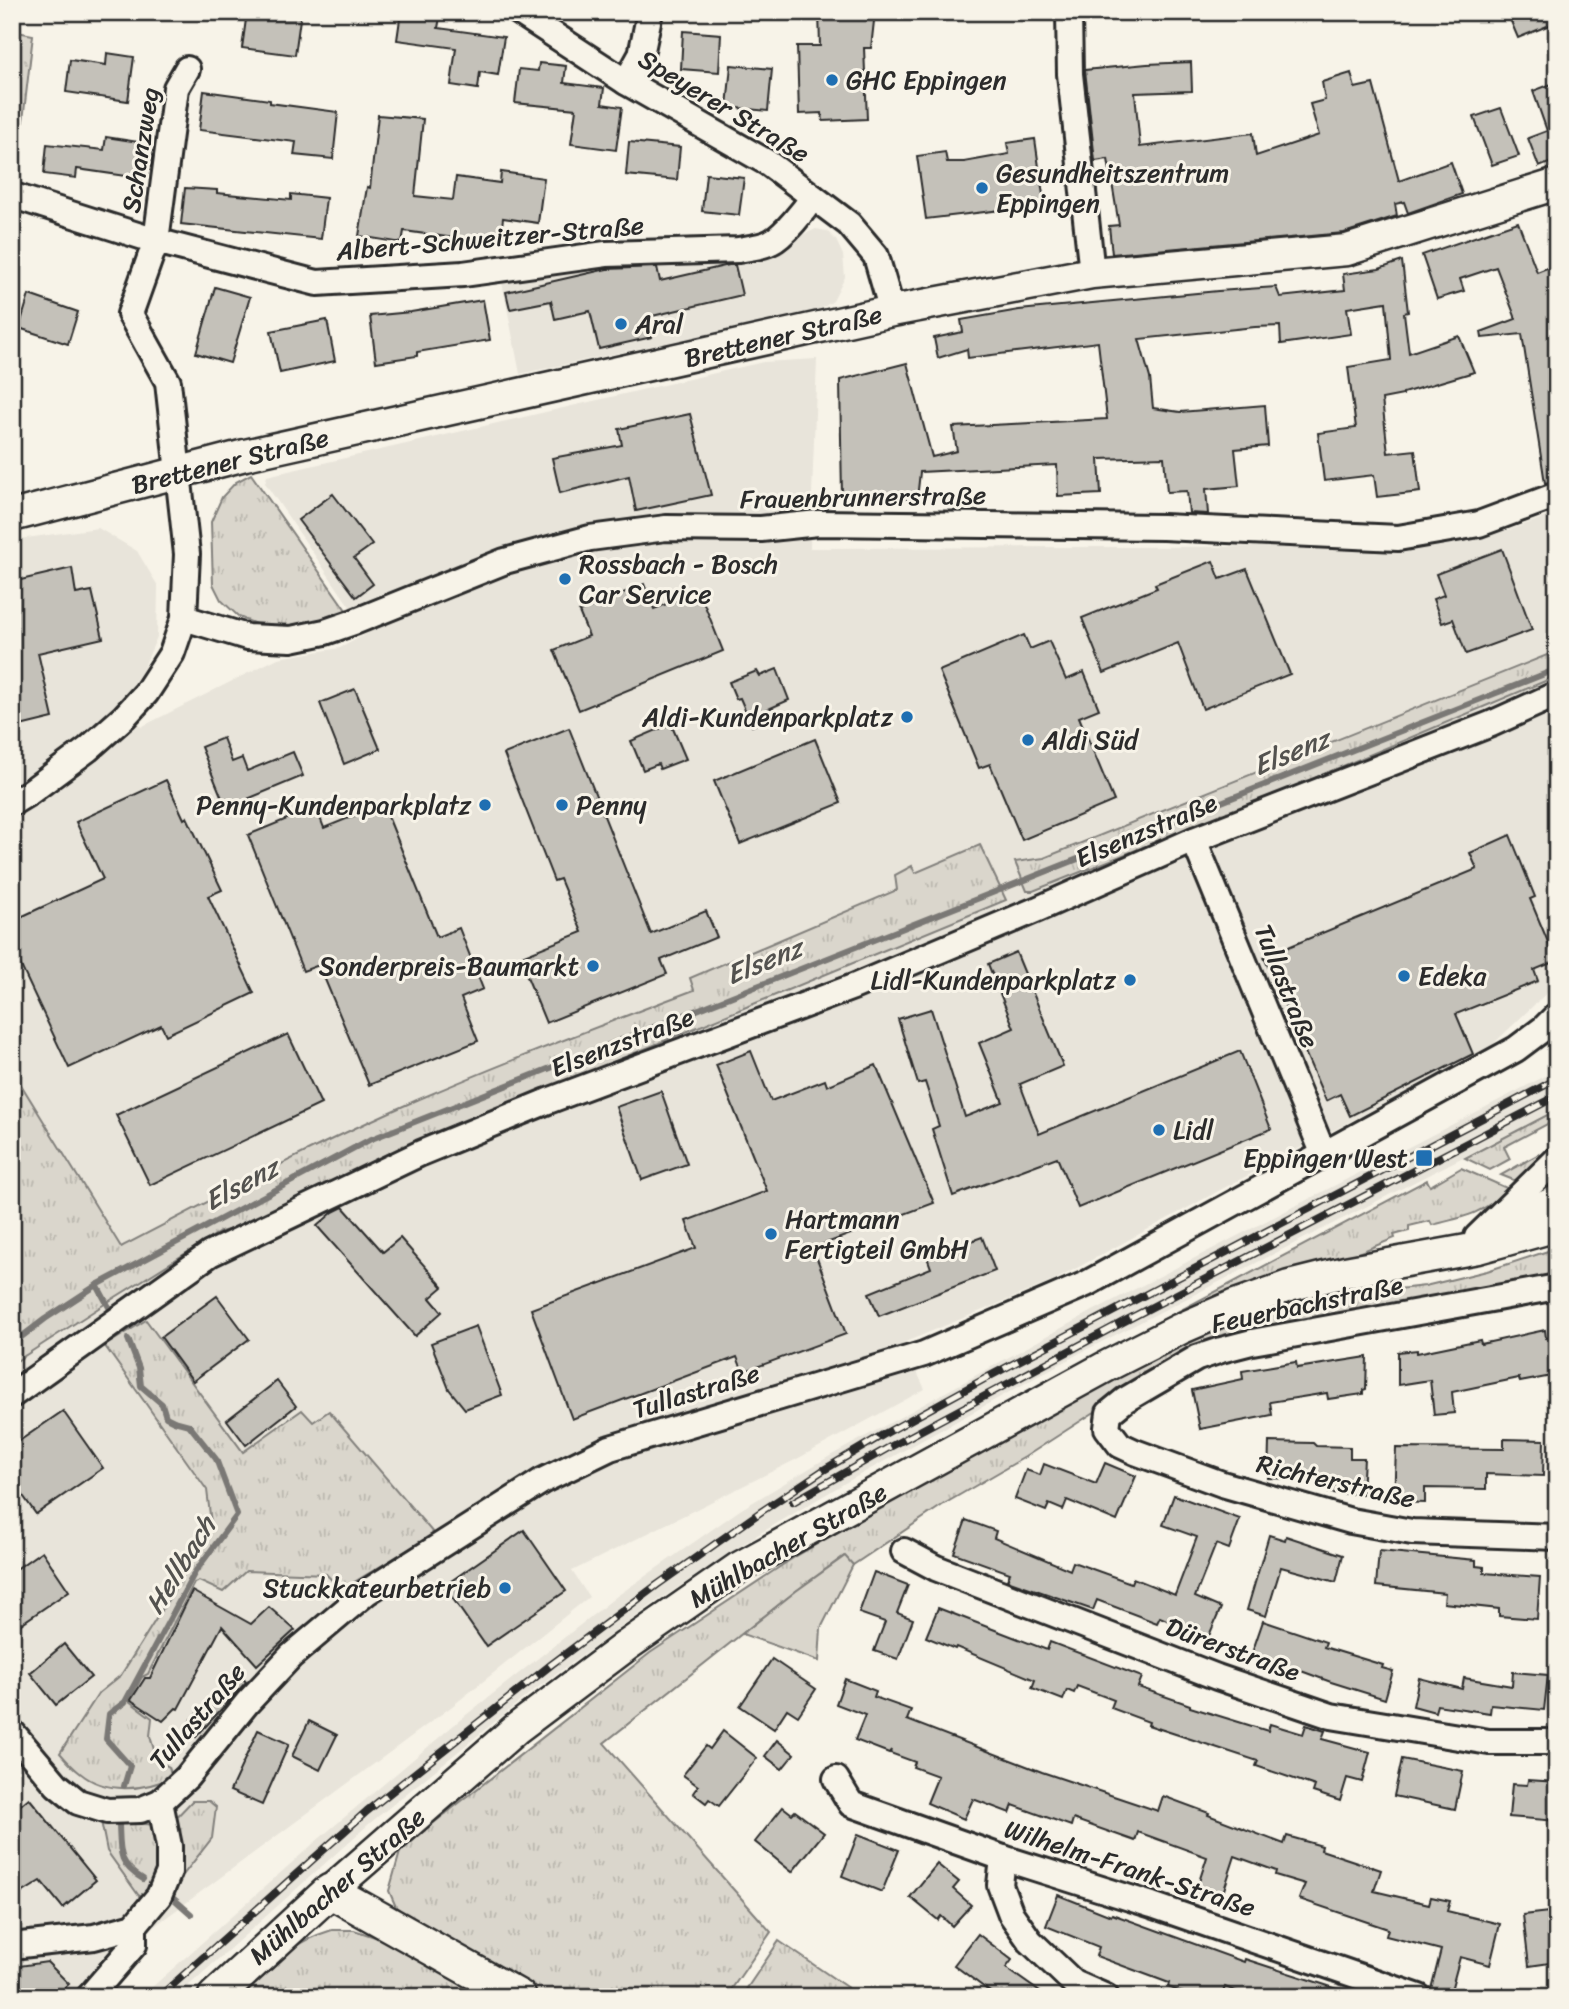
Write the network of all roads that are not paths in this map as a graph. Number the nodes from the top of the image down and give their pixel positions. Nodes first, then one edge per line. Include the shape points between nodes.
1 (519, 12) edge
2 (650, 12) edge
3 (1069, 12) edge
4 (187, 69) dead end
5 (626, 82) junction
6 (1557, 184) edge
7 (14, 196) dead end
8 (813, 197) junction
9 (156, 242) junction
10 (1091, 273) junction
11 (892, 311) junction
12 (177, 474) junction
13 (1557, 495) edge
14 (12, 516) edge
15 (184, 618) junction
16 (1557, 694) edge
17 (12, 803) edge
18 (1194, 840) junction
19 (1557, 1015) edge
20 (1324, 1154) junction
21 (1557, 1159) edge
22 (1557, 1201) edge
23 (1557, 1226) edge
24 (1477, 1237) junction
25 (1412, 1259) junction
26 (1557, 1287) edge
27 (12, 1395) edge
28 (1112, 1437) joint
29 (1557, 1537) edge
30 (904, 1551) dead end
31 (12, 1732) edge
32 (1557, 1742) edge
33 (836, 1779) dead end
34 (150, 1806) junction
35 (1003, 1858) junction
36 (330, 1891) junction
37 (134, 1926) junction
38 (12, 1947) edge
39 (89, 1997) edge
40 (215, 1997) edge
41 (519, 1997) edge
42 (1106, 1997) edge
43 (1419, 1997) edge

1 - 5 street, Speyerer Straße
2 - 5 street via 641,55
3 - 10 street via 1070,74
4 - 9 street, Schanzweg via 176,88
5 - 8 street, Speyerer Straße via 768,163
6 - 10 street, Brettener Straße via 1347,250
7 - 9 street, Albert-Schweitzer-Straße
8 - 9 street, Albert-Schweitzer-Straße via 773,242 756,247 606,254 463,274 317,284
8 - 11 street, Speyerer Straße via 849,224 876,256
9 - 12 street via 130,314 168,382
10 - 11 street, Brettener Straße
11 - 12 street, Brettener Straße via 244,455
12 - 14 street, Brettener Straße
12 - 15 street via 187,554
13 - 15 street, Frauenbrunnerstraße via 1479,524 1398,538 1163,527 818,523 761,529 666,528 590,538 505,561 325,632 291,639 247,637
15 - 17 street via 173,653 124,717 89,749
16 - 18 street, Elsenzstraße
18 - 20 street, Tullastraße
18 - 27 street, Elsenzstraße via 853,987 421,1153 210,1254
19 - 20 street, Tullastraße via 1516,1049
20 - 34 street, Tullastraße via 1086,1284 925,1353 610,1448 542,1481 367,1592 291,1656 187,1777
21 - 24 street, Mühlbacher Straße
22 - 24 street, Mühlbacher Straße
23 - 25 street, Mühlbacher Straße via 1478,1248
24 - 25 street, Mühlbacher Straße
25 - 36 street, Mühlbacher Straße via 1289,1286 1180,1329 738,1568 517,1728
26 - 28 street, Feuerbachstraße via 1221,1350 1116,1406 1107,1419
28 - 29 street, Richterstraße via 1135,1452 1222,1484 1352,1521 1412,1532
30 - 32 street, Dürerstraße via 936,1568 1217,1677 1331,1716 1489,1742
31 - 34 street via 57,1785 78,1802 107,1811
33 - 35 street, Wilhelm-Frank-Straße via 850,1804
34 - 37 street, Tullastraße via 169,1846 169,1872 159,1896
35 - 42 street via 1000,1885 1030,1941 1074,1983
35 - 43 street, Wilhelm-Frank-Straße
36 - 40 main road, Mühlbacher Straße
36 - 41 main road
37 - 38 street via 94,1937
37 - 39 street via 134,1945

